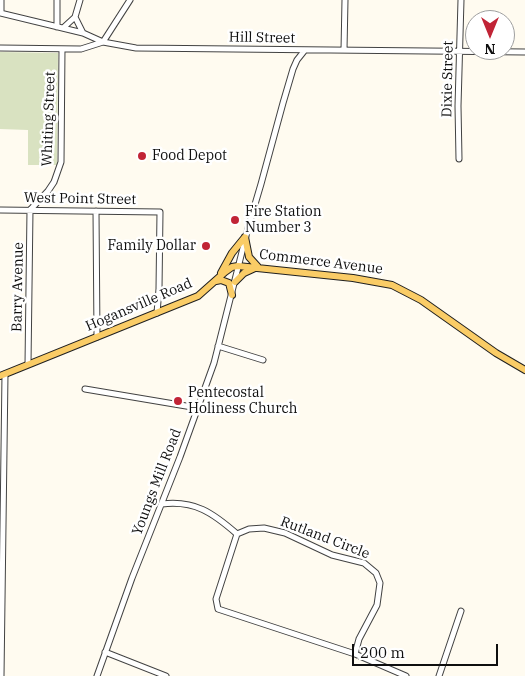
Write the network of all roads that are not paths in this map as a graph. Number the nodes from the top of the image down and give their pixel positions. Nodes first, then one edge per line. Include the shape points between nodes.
1 (1, 0) edge
2 (57, 0) edge
3 (80, 0) edge
4 (130, 0) edge
5 (345, 0) edge
6 (461, 0) edge
7 (1, 13) edge
8 (75, 17) junction
9 (60, 28) junction
10 (83, 34) junction
11 (102, 42) junction
12 (0, 48) edge
13 (62, 49) junction
14 (306, 50) junction
15 (344, 50) junction
16 (460, 52) junction
17 (525, 52) edge
18 (459, 159) dead end
19 (0, 210) edge
20 (30, 210) junction
21 (96, 211) junction
22 (245, 237) junction
23 (238, 266) junction
24 (258, 266) junction
25 (216, 281) junction
26 (235, 282) junction
27 (232, 295) junction
28 (157, 313) junction
29 (97, 337) junction
30 (218, 346) junction
31 (263, 360) dead end
32 (28, 364) junction
33 (525, 370) edge
34 (2, 375) edge
35 (85, 389) dead end
36 (198, 408) junction
37 (162, 504) junction
38 (237, 534) junction
39 (461, 611) dead end
40 (105, 652) junction
41 (355, 654) junction
42 (1, 676) edge
43 (97, 676) edge
44 (166, 676) edge
45 (406, 676) edge
46 (439, 676) edge

1 - 7 street
2 - 9 street
3 - 8 street
4 - 11 street
5 - 15 street
6 - 16 street, Dixie Street
7 - 9 street
8 - 9 street
8 - 10 street
9 - 10 street
10 - 11 street
11 - 13 street, Hill Street via 92,47
11 - 14 street, Hill Street via 154,48
12 - 13 street, Hill Street
13 - 20 street, Whiting Street via 61,162 54,182
14 - 15 street, Hill Street
14 - 22 street via 293,69
15 - 16 street, Hill Street
16 - 17 street, Hill Street
16 - 18 street, Dixie Street
19 - 20 street, West Point Street
20 - 21 street, West Point Street
20 - 32 street, Barry Avenue
21 - 28 street, West Point Street via 160,212
21 - 29 street
22 - 23 street
22 - 24 main road via 249,257
22 - 25 main road
23 - 24 main road, Commerce Avenue
23 - 25 main road, Hogansville Road via 232,267
23 - 26 street, Youngs Mill Road
24 - 26 main road
24 - 33 main road, Commerce Avenue via 392,285 421,300
25 - 27 main road via 229,283
25 - 28 main road, Hogansville Road via 198,296
26 - 27 street, Youngs Mill Road
27 - 30 street, Youngs Mill Road
28 - 29 main road, Hogansville Road
29 - 32 main road, Hogansville Road
30 - 31 street
30 - 36 street, Youngs Mill Road
32 - 34 main road, Hogansville Road
34 - 42 street
35 - 36 street
36 - 37 street, Youngs Mill Road
37 - 38 street via 192,506 214,514
37 - 40 street, Youngs Mill Road
38 - 41 street via 216,599 218,609
38 - 41 street, Rutland Circle via 264,528 285,533 332,555 364,563 376,573 380,583 377,605
39 - 46 street
40 - 43 street, Youngs Mill Road
40 - 44 street
41 - 45 street

